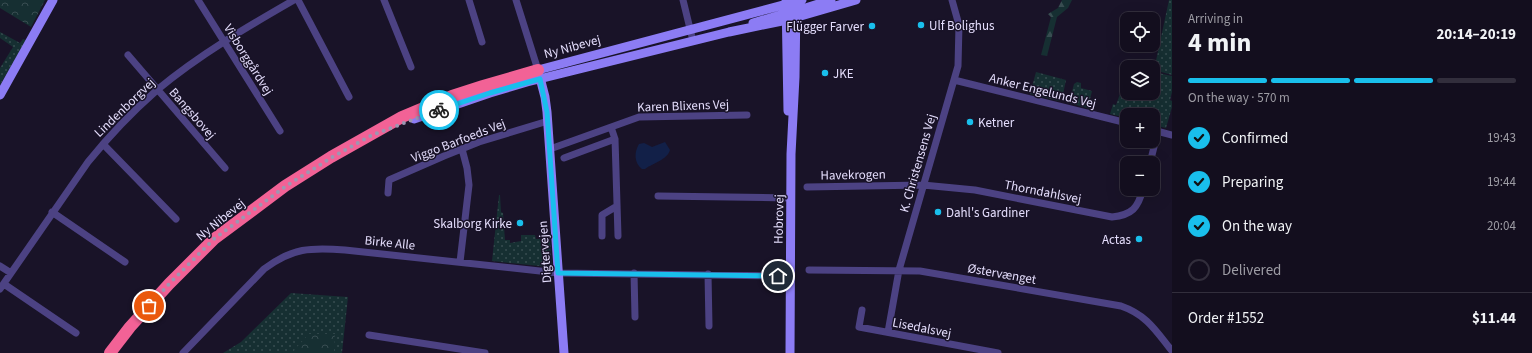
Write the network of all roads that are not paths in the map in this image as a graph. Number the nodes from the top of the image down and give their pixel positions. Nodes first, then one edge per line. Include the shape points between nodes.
1 (54, 0) edge
2 (198, 0) edge
3 (294, 0) edge
4 (298, 0) edge
5 (384, 0) edge
6 (469, 0) edge
7 (516, 0) edge
8 (683, 0) edge
9 (831, 0) edge
10 (856, 0) edge
11 (952, 0) edge
12 (792, 9) edge
13 (690, 30) junction
14 (693, 41) junction
15 (223, 42) junction
16 (482, 42) dead end
17 (128, 54) dead end
18 (411, 67) dead end
19 (539, 75) junction
20 (954, 80) junction
21 (158, 90) junction
22 (0, 95) edge
23 (349, 97) dead end
24 (747, 115) dead end
25 (414, 119) joint
26 (548, 121) junction
27 (1120, 122) edge
28 (611, 127) junction
29 (280, 131) dead end
30 (1160, 132) edge
31 (372, 135) junction
32 (1172, 135) edge
33 (615, 139) junction
34 (103, 144) junction
35 (462, 149) junction
36 (550, 150) junction
37 (791, 154) junction
38 (564, 158) dead end
39 (225, 168) dead end
40 (923, 185) junction
41 (807, 187) dead end
42 (388, 192) dead end
43 (658, 196) dead end
44 (1141, 196) edge
45 (791, 198) junction
46 (617, 206) junction
47 (52, 212) junction
48 (176, 219) dead end
49 (602, 236) dead end
50 (618, 236) dead end
51 (125, 262) dead end
52 (460, 262) junction
53 (0, 266) edge
54 (809, 270) dead end
55 (899, 270) junction
56 (11, 273) junction
57 (558, 273) junction
58 (634, 273) junction
59 (708, 274) junction
60 (778, 276) dead end
61 (2, 286) edge
62 (862, 310) dead end
63 (635, 317) dead end
64 (709, 326) dead end
65 (76, 332) dead end
66 (888, 332) junction
67 (369, 336) dead end
68 (1172, 351) edge
69 (110, 353) edge
70 (183, 353) edge
71 (485, 353) edge
72 (564, 353) edge
73 (788, 353) edge
74 (998, 353) edge

1 - 22 main road
2 - 15 street, Visborggårdvej
3 - 15 street, Lindenborgvej
4 - 23 street
5 - 18 street
6 - 16 street
7 - 19 street
8 - 13 street
9 - 12 main road
10 - 12 main road
11 - 20 street, K. Christensens Vej via 959,24 958,66
12 - 13 main road, Ny Nibevej
12 - 14 main road, Ny Nibevej via 729,32
12 - 37 main road, Hobrovej via 788,114
12 - 37 main road, Hobrovej via 795,77
13 - 14 street
13 - 19 main road, Ny Nibevej
14 - 19 main road, Ny Nibevej
15 - 21 street, Lindenborgvej
15 - 29 street, Visborggårdvej
17 - 21 street, Bangsbovej
19 - 25 main road, Ny Nibevej
19 - 26 main road, Digtervejen
19 - 31 highway, Ny Nibevej via 483,86 437,102 402,117
20 - 27 street, Anker Engelunds Vej
20 - 40 street, K. Christensens Vej
21 - 34 street, Lindenborgvej
21 - 39 street, Bangsbovej
24 - 28 street, Karen Blixens Vej via 639,117
25 - 31 highway, Ny Nibevej
26 - 35 street, Viggo Barfoeds Vej
26 - 36 main road, Digtervejen
28 - 33 street
28 - 36 street, Karen Blixens Vej
30 - 32 street
31 - 69 highway, Ny Nibevej via 286,186 214,239 169,284
33 - 38 street
33 - 46 street
34 - 47 street, Lindenborgvej
34 - 48 street
35 - 42 street, Viggo Barfoeds Vej via 389,180
35 - 52 street via 468,184
36 - 57 main road, Digtervejen
37 - 45 main road, Hobrovej
40 - 41 street, Havekrogen
40 - 44 street, Thorndahlsvej via 975,190 1112,216 1122,216 1135,208
40 - 55 street, K. Christensens Vej
43 - 45 street
45 - 73 main road, Hobrovej
46 - 49 street via 602,215
46 - 50 street
47 - 51 street
47 - 56 street, Lindenborgvej
52 - 57 street, Birke Alle
52 - 70 street, Birke Alle via 323,249 301,250 277,259 264,268
53 - 56 street
54 - 55 street, Østervænget
55 - 66 street, K. Christensens Vej
55 - 68 street, Østervænget via 920,271 1122,306 1143,316
56 - 61 street, Lindenborgvej
57 - 58 street, Birke Alle
57 - 72 main road, Digtervejen
58 - 59 street, Birke Alle
58 - 63 street
59 - 60 street, Birke Alle
59 - 64 street
61 - 65 street
62 - 66 street, Lisedalsvej via 859,327
66 - 74 street, Lisedalsvej
67 - 71 street

